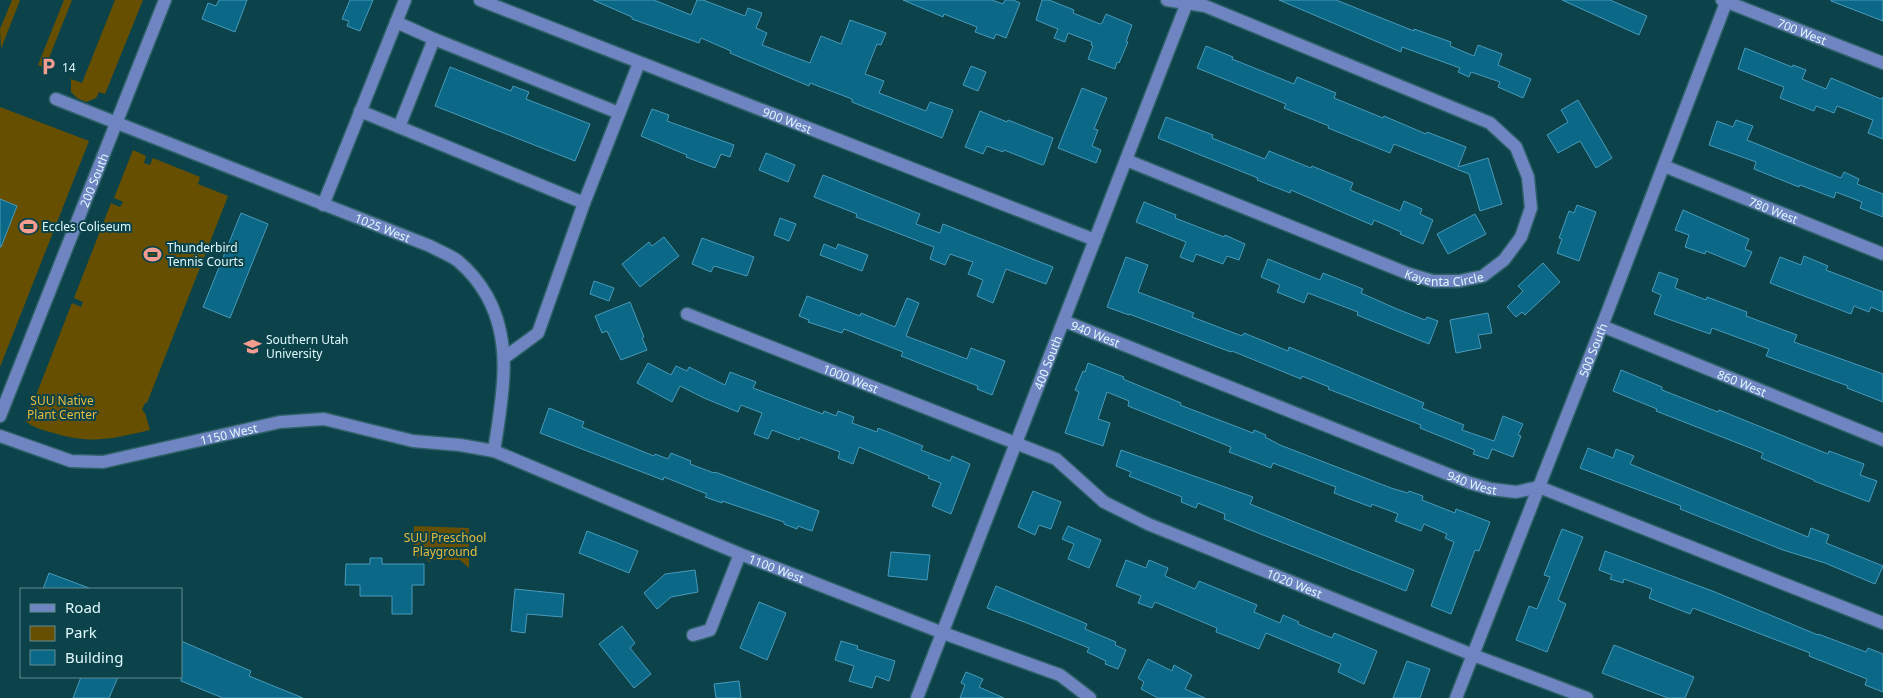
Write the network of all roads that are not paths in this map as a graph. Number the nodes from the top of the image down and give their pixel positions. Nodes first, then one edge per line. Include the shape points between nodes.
1 (165, 0) edge
2 (405, 0) edge
3 (480, 0) edge
4 (1167, 0) edge
5 (1725, 0) edge
6 (1187, 2) edge
7 (396, 22) junction
8 (434, 38) junction
9 (639, 63) junction
10 (1883, 63) edge
11 (56, 99) dead end
12 (360, 111) junction
13 (619, 113) junction
14 (116, 122) junction
15 (399, 127) junction
16 (1126, 160) junction
17 (1664, 166) junction
18 (584, 203) junction
19 (322, 205) junction
20 (1095, 240) junction
21 (1883, 254) edge
22 (687, 314) dead end
23 (1064, 321) junction
24 (1602, 326) junction
25 (504, 358) junction
26 (0, 416) edge
27 (0, 436) edge
28 (1883, 440) edge
29 (1016, 442) junction
30 (460, 445) joint
31 (494, 451) junction
32 (1539, 487) junction
33 (740, 554) junction
34 (1883, 623) edge
35 (943, 633) junction
36 (693, 635) dead end
37 (1473, 655) junction
38 (917, 698) edge
39 (1090, 698) edge
40 (1456, 698) edge
41 (1587, 698) edge

1 - 14 street, 200 South
2 - 7 street
3 - 9 street, 900 West
4 - 6 street, Kayenta Circle
5 - 10 street, 700 West
5 - 17 street, 500 South
6 - 16 street, 400 South
6 - 16 street, Kayenta Circle via 1490,123 1516,147 1528,176 1531,208 1521,237 1504,260 1483,276 1459,281 1433,281
7 - 8 street
7 - 12 street
8 - 13 street
8 - 15 street
9 - 13 street
9 - 20 street, 900 West
11 - 14 street, 1025 West
12 - 15 street
12 - 19 street
13 - 18 street
14 - 19 street, 1025 West
14 - 26 street, 200 South
15 - 18 street
16 - 20 street, 400 South
17 - 21 street, 780 West
17 - 24 street, 500 South
18 - 25 street via 538,333
19 - 25 street, 1025 West via 430,246 457,260 477,279 494,310 502,335
20 - 23 street, 400 South
22 - 29 street, 1000 West
23 - 29 street, 400 South
23 - 32 street, 940 West via 1470,483 1516,492
24 - 28 street, 860 West
24 - 32 street, 500 South
25 - 31 street, 1025 West via 504,388
27 - 30 street, 1150 West via 59,458 88,462 121,459 280,422 324,419 412,441
29 - 35 street, 400 South
29 - 37 street, 1020 West via 1056,459 1104,502 1148,524
30 - 31 street, 1100 West
31 - 33 street, 1100 West
32 - 34 street
32 - 37 street, 500 South
33 - 35 street, 1100 West
33 - 36 street via 710,630
35 - 38 street, 400 South
35 - 39 street, 1100 West via 1060,676
37 - 40 street, 500 South
37 - 41 street, 1020 West

